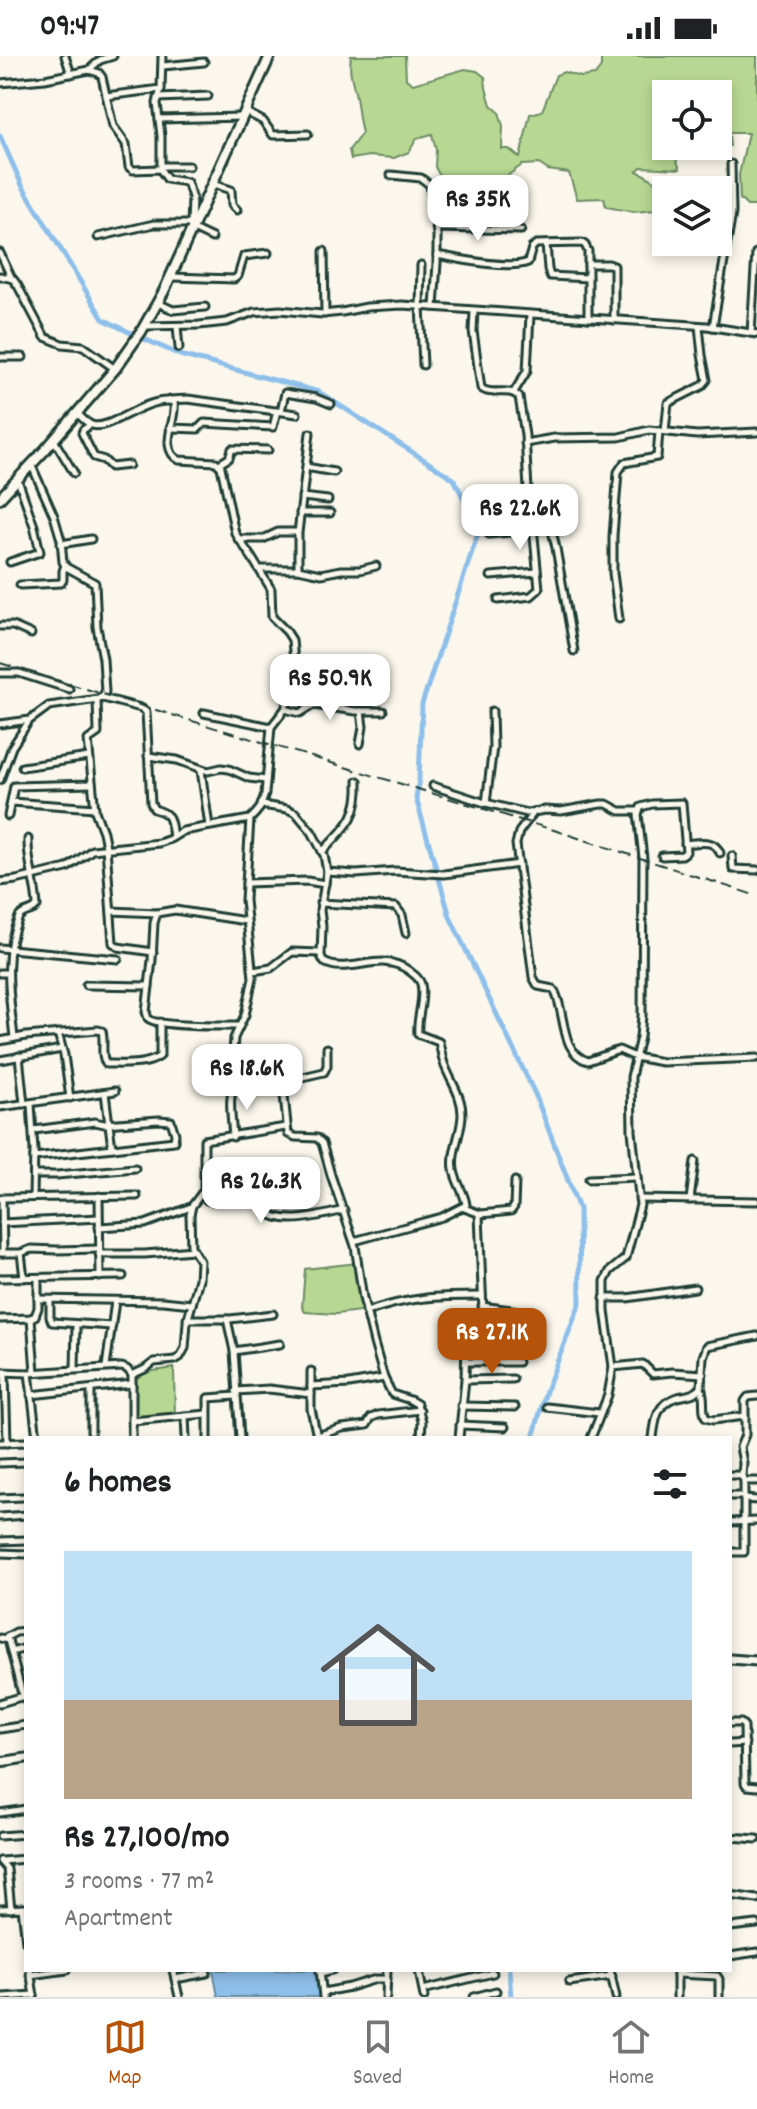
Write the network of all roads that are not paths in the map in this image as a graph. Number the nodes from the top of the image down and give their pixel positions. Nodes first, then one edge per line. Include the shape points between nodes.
1 (65, 56) edge
2 (113, 56) edge
3 (162, 56) edge
4 (270, 56) edge
5 (204, 62) dead end
6 (163, 66) junction
7 (89, 70) junction
8 (71, 74) junction
9 (0, 83) edge
10 (161, 89) junction
11 (106, 96) junction
12 (208, 96) dead end
13 (158, 98) junction
14 (244, 115) junction
15 (159, 119) junction
16 (308, 134) dead end
17 (731, 164) dead end
18 (189, 166) dead end
19 (161, 168) junction
20 (391, 175) dead end
21 (213, 184) junction
22 (237, 210) dead end
23 (192, 228) junction
24 (437, 228) junction
25 (521, 230) dead end
26 (98, 237) dead end
27 (212, 238) dead end
28 (546, 244) junction
29 (324, 251) dead end
30 (0, 253) edge
31 (268, 253) dead end
32 (756, 253) edge
33 (437, 255) junction
34 (588, 264) junction
35 (421, 265) dead end
36 (0, 276) edge
37 (171, 276) junction
38 (588, 278) junction
39 (13, 279) junction
40 (158, 303) junction
41 (420, 306) junction
42 (205, 307) dead end
43 (434, 307) junction
44 (474, 311) junction
45 (325, 314) junction
46 (530, 315) junction
47 (588, 318) junction
48 (614, 320) junction
49 (177, 326) junction
50 (699, 326) junction
51 (713, 327) junction
52 (143, 329) junction
53 (754, 333) edge
54 (179, 348) dead end
55 (0, 357) edge
56 (23, 357) dead end
57 (423, 365) dead end
58 (115, 369) junction
59 (514, 392) junction
60 (169, 400) junction
61 (331, 404) dead end
62 (279, 411) junction
63 (77, 413) junction
64 (297, 414) dead end
65 (90, 425) junction
66 (170, 428) junction
67 (662, 431) junction
68 (757, 432) edge
69 (310, 433) dead end
70 (54, 439) junction
71 (525, 443) junction
72 (268, 450) dead end
73 (31, 464) junction
74 (219, 464) junction
75 (129, 465) dead end
76 (306, 467) junction
77 (334, 472) dead end
78 (74, 473) dead end
79 (17, 479) junction
80 (530, 493) junction
81 (302, 497) junction
82 (0, 498) edge
83 (328, 500) dead end
84 (531, 506) junction
85 (472, 512) dead end
86 (300, 513) junction
87 (330, 513) dead end
88 (533, 530) junction
89 (298, 533) junction
90 (489, 534) dead end
91 (237, 538) junction
92 (91, 539) dead end
93 (61, 544) junction
94 (10, 562) dead end
95 (65, 565) junction
96 (376, 566) dead end
97 (259, 569) junction
98 (298, 569) junction
99 (537, 572) junction
100 (491, 576) dead end
101 (20, 585) dead end
102 (498, 600) dead end
103 (619, 619) dead end
104 (0, 626) edge
105 (31, 634) dead end
106 (574, 651) dead end
107 (366, 671) dead end
108 (0, 673) edge
109 (293, 686) junction
110 (69, 689) dead end
111 (99, 699) junction
112 (285, 709) junction
113 (361, 711) junction
114 (383, 711) dead end
115 (492, 711) dead end
116 (204, 713) dead end
117 (30, 720) junction
118 (0, 724) edge
119 (271, 727) junction
120 (360, 744) dead end
121 (148, 756) junction
122 (89, 757) junction
123 (22, 767) dead end
124 (201, 770) junction
125 (0, 780) edge
126 (266, 780) junction
127 (358, 781) dead end
128 (92, 784) junction
129 (433, 786) dead end
130 (11, 802) junction
131 (486, 803) junction
132 (262, 805) junction
133 (95, 808) junction
134 (639, 811) junction
135 (534, 812) junction
136 (8, 816) dead end
137 (250, 819) junction
138 (209, 826) junction
139 (173, 837) junction
140 (28, 839) dead end
141 (685, 844) junction
142 (106, 847) junction
143 (322, 852) junction
144 (720, 853) dead end
145 (662, 856) dead end
146 (732, 856) dead end
147 (519, 864) junction
148 (757, 870) edge
149 (327, 872) junction
150 (34, 876) junction
151 (0, 882) edge
152 (246, 883) junction
153 (325, 884) junction
154 (320, 903) junction
155 (111, 911) junction
156 (157, 913) junction
157 (246, 921) junction
158 (406, 933) dead end
159 (0, 948) edge
160 (11, 948) junction
161 (153, 952) junction
162 (320, 953) junction
163 (118, 959) dead end
164 (253, 971) junction
165 (0, 973) edge
166 (8, 973) junction
167 (86, 985) dead end
168 (149, 986) junction
169 (10, 1005) junction
170 (0, 1007) edge
171 (160, 1022) junction
172 (239, 1026) junction
173 (58, 1033) junction
174 (14, 1038) junction
175 (0, 1041) edge
176 (327, 1048) dead end
177 (62, 1049) junction
178 (19, 1056) junction
179 (635, 1057) junction
180 (757, 1058) edge
181 (0, 1060) edge
182 (238, 1078) junction
183 (280, 1088) junction
184 (115, 1091) dead end
185 (105, 1093) junction
186 (70, 1098) junction
187 (28, 1104) junction
188 (0, 1107) edge
189 (109, 1124) junction
190 (286, 1127) junction
191 (34, 1130) junction
192 (233, 1137) junction
193 (112, 1148) junction
194 (34, 1157) junction
195 (695, 1161) dead end
196 (135, 1168) dead end
197 (34, 1175) junction
198 (637, 1177) junction
199 (589, 1179) dead end
200 (515, 1181) dead end
201 (202, 1193) junction
202 (99, 1196) junction
203 (137, 1196) dead end
204 (33, 1197) junction
205 (1, 1198) edge
206 (639, 1199) junction
207 (690, 1200) junction
208 (757, 1201) edge
209 (192, 1206) junction
210 (464, 1208) junction
211 (344, 1210) junction
212 (479, 1214) junction
213 (99, 1218) junction
214 (2, 1223) junction
215 (99, 1227) junction
216 (354, 1241) junction
217 (193, 1250) junction
218 (99, 1251) junction
219 (2, 1253) edge
220 (21, 1253) junction
221 (123, 1276) dead end
222 (100, 1277) junction
223 (0, 1278) edge
224 (24, 1278) junction
225 (38, 1278) junction
226 (695, 1288) dead end
227 (482, 1296) junction
228 (604, 1298) junction
229 (38, 1299) junction
230 (50, 1300) junction
231 (115, 1301) junction
232 (192, 1304) junction
233 (482, 1306) junction
234 (519, 1311) dead end
235 (366, 1312) junction
236 (273, 1314) dead end
237 (33, 1317) junction
238 (50, 1318) junction
239 (0, 1319) edge
240 (187, 1319) junction
241 (227, 1319) junction
242 (76, 1324) junction
243 (112, 1326) junction
244 (468, 1331) junction
245 (757, 1336) edge
246 (511, 1337) dead end
247 (280, 1344) dead end
248 (234, 1351) junction
249 (466, 1362) junction
250 (518, 1362) dead end
251 (106, 1367) junction
252 (613, 1367) junction
253 (75, 1369) junction
254 (311, 1371) dead end
255 (3, 1372) edge
256 (32, 1372) junction
257 (703, 1374) junction
258 (132, 1375) junction
259 (384, 1378) junction
260 (513, 1379) dead end
261 (465, 1380) junction
262 (132, 1384) junction
263 (311, 1386) junction
264 (701, 1388) junction
265 (91, 1389) junction
266 (236, 1393) junction
267 (311, 1394) junction
268 (31, 1395) junction
269 (757, 1396) edge
270 (461, 1406) junction
271 (515, 1407) dead end
272 (547, 1407) dead end
273 (420, 1410) junction
274 (599, 1413) junction
275 (207, 1414) junction
276 (185, 1416) junction
277 (745, 1416) junction
278 (132, 1421) junction
279 (460, 1425) junction
280 (505, 1427) dead end
281 (91, 1432) dead end
282 (37, 1436) edge
283 (132, 1436) edge
284 (186, 1436) edge
285 (208, 1436) edge
286 (240, 1436) edge
287 (317, 1436) edge
288 (320, 1436) edge
289 (421, 1436) edge
290 (459, 1436) edge
291 (592, 1436) edge
292 (653, 1436) edge
293 (24, 1442) edge
294 (4, 1443) edge
295 (732, 1453) edge
296 (740, 1453) junction
297 (24, 1462) edge
298 (0, 1463) edge
299 (732, 1475) edge
300 (743, 1478) junction
301 (757, 1481) edge
302 (732, 1496) edge
303 (23, 1497) dead end
304 (0, 1498) edge
305 (744, 1498) junction
306 (757, 1500) edge
307 (24, 1515) edge
308 (0, 1517) edge
309 (745, 1521) junction
310 (757, 1521) edge
311 (732, 1522) edge
312 (24, 1540) edge
313 (0, 1541) edge
314 (732, 1552) edge
315 (0, 1553) edge
316 (24, 1554) edge
317 (24, 1631) edge
318 (2, 1638) edge
319 (24, 1649) edge
320 (11, 1652) junction
321 (732, 1659) edge
322 (757, 1661) edge
323 (24, 1695) edge
324 (24, 1698) edge
325 (0, 1703) edge
326 (732, 1723) edge
327 (24, 1725) edge
328 (0, 1729) edge
329 (745, 1743) junction
330 (732, 1744) edge
331 (24, 1758) edge
332 (0, 1762) edge
333 (757, 1787) edge
334 (24, 1809) edge
335 (0, 1813) edge
336 (24, 1834) edge
337 (0, 1836) edge
338 (732, 1837) edge
339 (757, 1839) edge
340 (24, 1859) edge
341 (0, 1861) edge
342 (732, 1895) edge
343 (757, 1899) edge
344 (24, 1908) edge
345 (0, 1909) edge
346 (11, 1909) junction
347 (757, 1924) edge
348 (732, 1927) edge
349 (757, 1952) edge
350 (732, 1956) edge
351 (30, 1972) edge
352 (173, 1972) edge
353 (320, 1972) edge
354 (387, 1972) edge
355 (419, 1972) edge
356 (677, 1972) edge
357 (719, 1972) edge
358 (207, 1973) dead end
359 (493, 1973) dead end
360 (611, 1973) edge
361 (175, 1979) junction
362 (387, 1979) junction
363 (719, 1979) junction
364 (569, 1982) dead end
365 (496, 1991) dead end
366 (424, 1994) edge
367 (323, 1995) edge
368 (34, 1996) edge
369 (3, 1997) edge
370 (179, 1997) edge
371 (386, 1997) edge
372 (474, 1997) edge
373 (616, 1997) edge
374 (677, 1997) edge
375 (719, 1997) edge

1 - 8 street
2 - 7 street
3 - 6 street
4 - 14 highway
5 - 6 street
6 - 10 street
7 - 8 street
7 - 11 street via 102,77
8 - 9 street
10 - 11 street
10 - 13 street
11 - 19 street via 113,128 126,144 129,167
12 - 13 street
13 - 15 street
14 - 15 street
14 - 16 street via 263,121 273,135
14 - 21 highway
15 - 19 street
17 - 51 street via 732,213
18 - 19 street
19 - 23 street via 167,179 187,182
20 - 24 street via 428,182
21 - 22 street via 231,190
21 - 23 highway
23 - 26 street via 154,224
23 - 27 street
23 - 37 highway
24 - 25 street
24 - 33 street
28 - 33 street via 534,246 523,264
28 - 34 street via 582,243
28 - 38 street via 550,276
29 - 45 street
30 - 39 street
31 - 37 street via 244,256 234,279
32 - 53 street
33 - 43 street
34 - 38 street
34 - 48 street via 614,267
35 - 41 street
36 - 39 street
37 - 40 highway
38 - 47 street
39 - 58 street via 45,337 83,346
40 - 42 street via 173,310
40 - 52 highway
41 - 43 street
41 - 45 street
41 - 57 street
43 - 44 street
44 - 46 street
44 - 59 street via 481,388
45 - 49 street via 254,312 227,322
46 - 47 street
46 - 59 street via 527,371
47 - 48 street
48 - 50 street
49 - 52 street
49 - 54 street
50 - 51 street
50 - 67 street via 707,380 668,403
51 - 53 street
52 - 58 highway
55 - 56 street
58 - 63 highway
59 - 71 street
60 - 62 street
60 - 65 street
60 - 66 street via 175,410
61 - 62 street via 285,393
62 - 64 street
62 - 66 street via 273,427 204,423 198,429
63 - 65 street
63 - 70 highway
65 - 75 street via 82,431 94,457 111,467
66 - 74 street via 169,451 174,458
67 - 68 street
67 - 71 street
67 - 103 street via 657,457 624,463 618,472 613,573
69 - 76 street
70 - 73 highway
70 - 78 street
71 - 80 street
72 - 74 street via 232,449
73 - 79 highway
73 - 93 street
74 - 91 street
76 - 77 street
76 - 81 street
79 - 82 highway
79 - 94 street via 40,552
80 - 84 street
80 - 106 street via 545,500
81 - 83 street
81 - 86 street
84 - 85 street
84 - 88 street
86 - 87 street
86 - 89 street
88 - 90 street
88 - 99 street
89 - 91 street
89 - 98 street
91 - 97 street
92 - 93 street
93 - 95 street
95 - 101 street via 63,582
95 - 111 street via 95,583 105,692
96 - 98 street via 321,574
97 - 98 street
97 - 109 street via 271,589 272,617 292,640
99 - 100 street
99 - 102 street via 539,589 531,596
104 - 105 street
107 - 109 street via 317,686
108 - 110 street via 19,673
109 - 112 street
111 - 117 street via 49,706
111 - 121 street via 144,710
111 - 122 street via 99,731 89,738
112 - 113 street via 300,713 313,705
112 - 119 street
113 - 114 street
113 - 120 street
115 - 131 street
116 - 119 street
117 - 118 street
117 - 125 street via 10,751
119 - 126 street
121 - 124 street
121 - 139 street via 151,803 169,816
122 - 123 street
122 - 128 street
124 - 126 street via 224,768
124 - 138 street
126 - 132 street
127 - 143 street via 353,817
128 - 130 street via 14,786
128 - 133 street
129 - 131 street
130 - 133 street
130 - 136 street
131 - 135 street
132 - 137 street
132 - 143 street via 296,813
133 - 142 street
134 - 135 street via 601,804
134 - 141 street via 647,805 682,803
134 - 179 street via 642,1016
135 - 147 street via 516,839
137 - 138 street
137 - 152 street
138 - 139 street
139 - 142 street
140 - 150 street
141 - 144 street via 712,843
141 - 145 street via 683,854
142 - 150 street via 67,868
142 - 155 street
143 - 149 street
146 - 148 street via 733,869
147 - 149 street via 444,874
147 - 179 street via 533,977 538,986 557,995 570,1046 588,1061 619,1050
149 - 153 street
150 - 151 street
150 - 160 street via 37,906 19,917
152 - 153 street
152 - 157 street
153 - 154 street
154 - 158 street via 396,907
154 - 162 street
155 - 156 street
155 - 161 street via 115,946
156 - 157 street via 175,910
156 - 161 street
157 - 164 street
159 - 160 street
160 - 163 street
160 - 166 street
161 - 168 street
162 - 164 street via 292,952 271,968
162 - 210 street via 332,966 391,962 418,979 418,1034 439,1042 461,1107 453,1164
164 - 172 street
165 - 166 street
166 - 169 street
167 - 168 street
168 - 171 street via 147,1017
169 - 170 street
169 - 174 street
171 - 172 street
171 - 173 street via 160,1056 146,1062 106,1064 102,1031
172 - 182 street via 231,1065
173 - 174 street
173 - 177 street
174 - 175 street
176 - 183 street via 324,1072
177 - 178 street
177 - 186 street
178 - 181 street
178 - 187 street
179 - 180 street via 662,1062
179 - 198 street via 631,1102
182 - 183 street
182 - 192 street via 232,1098
183 - 190 street
184 - 185 street
185 - 186 street
185 - 189 street
186 - 187 street
187 - 188 street
187 - 191 street
189 - 191 street
189 - 193 street
189 - 193 street via 169,1120 175,1134 174,1141
190 - 192 street
190 - 211 street via 291,1136 320,1139
191 - 194 street
192 - 201 street via 204,1140
193 - 194 street
194 - 197 street
195 - 207 street
196 - 197 street
197 - 204 street
198 - 199 street
198 - 206 street
200 - 212 street via 513,1210
201 - 209 street
201 - 211 street via 211,1201 255,1194 266,1211 284,1218
202 - 203 street
202 - 204 street
202 - 213 street
204 - 205 street
205 - 214 street
206 - 207 street
206 - 228 street via 629,1252 608,1275
207 - 208 street
209 - 215 street via 145,1224
209 - 217 street
210 - 212 street
210 - 216 street
211 - 216 street
212 - 227 street
213 - 214 street
213 - 215 street
214 - 219 street
215 - 218 street
216 - 235 street
217 - 218 street
217 - 232 street via 200,1270
218 - 220 street
218 - 222 street
219 - 220 street
220 - 224 street
221 - 222 street
222 - 225 street
223 - 224 street
224 - 225 street
225 - 229 street
226 - 228 street
227 - 233 street
227 - 235 street via 432,1296
228 - 252 street
229 - 230 street
229 - 237 street
230 - 231 street
230 - 238 street
231 - 232 street
231 - 243 street
232 - 240 street
233 - 234 street
233 - 244 street via 481,1322
235 - 259 street
236 - 241 street
237 - 238 street
237 - 239 street
237 - 256 street
238 - 242 street
240 - 241 street
240 - 258 street via 180,1357 154,1362
241 - 248 street
242 - 243 street
242 - 253 street
243 - 251 street
244 - 246 street
244 - 249 street
245 - 257 street via 707,1346
247 - 248 street
248 - 266 street
249 - 250 street
249 - 261 street
251 - 253 street
251 - 258 street via 127,1369
252 - 257 street via 640,1364 653,1374
252 - 274 street
253 - 256 street
254 - 263 street
255 - 256 street
255 - 294 street
256 - 268 street
257 - 264 street
258 - 262 street
259 - 263 street
259 - 273 street via 392,1394 414,1401
260 - 261 street
261 - 270 street
262 - 265 street
262 - 278 street
263 - 267 street
264 - 277 street via 706,1418
264 - 292 street via 661,1406
265 - 268 street
265 - 281 street
266 - 267 street via 269,1389
266 - 275 street via 208,1398
266 - 286 street
267 - 287 street
268 - 282 street
269 - 277 street via 746,1399
270 - 271 street
270 - 279 street
272 - 274 street
273 - 288 street via 378,1415 367,1425
273 - 289 street
274 - 291 street
275 - 276 street
275 - 285 street
276 - 278 street
276 - 284 street
277 - 296 street
278 - 283 street
279 - 280 street
279 - 290 street
293 - 294 street
295 - 296 street
296 - 300 street
297 - 298 street
299 - 300 street
300 - 301 street
300 - 305 street
302 - 305 street
303 - 304 street
305 - 306 street
305 - 309 street
307 - 308 street
309 - 310 street
309 - 311 street
309 - 314 street via 744,1552
312 - 313 street
315 - 316 street
317 - 318 street
318 - 320 street
319 - 320 street
320 - 323 street
321 - 322 main road
324 - 325 street
326 - 329 street via 743,1724
327 - 328 street
329 - 330 street
329 - 333 street via 745,1783
331 - 332 main road
334 - 335 street
336 - 337 street
338 - 339 street
340 - 341 street
341 - 346 street via 7,1869
342 - 343 street
344 - 346 street
345 - 346 street
347 - 348 street
349 - 350 street
351 - 368 street
352 - 361 street
353 - 367 street
354 - 362 street
355 - 366 street
356 - 363 street
356 - 374 street
357 - 363 street
358 - 361 street
359 - 366 street
360 - 364 street
360 - 373 street
361 - 370 street
362 - 367 street
362 - 371 street
363 - 375 street
365 - 372 street
368 - 369 street

